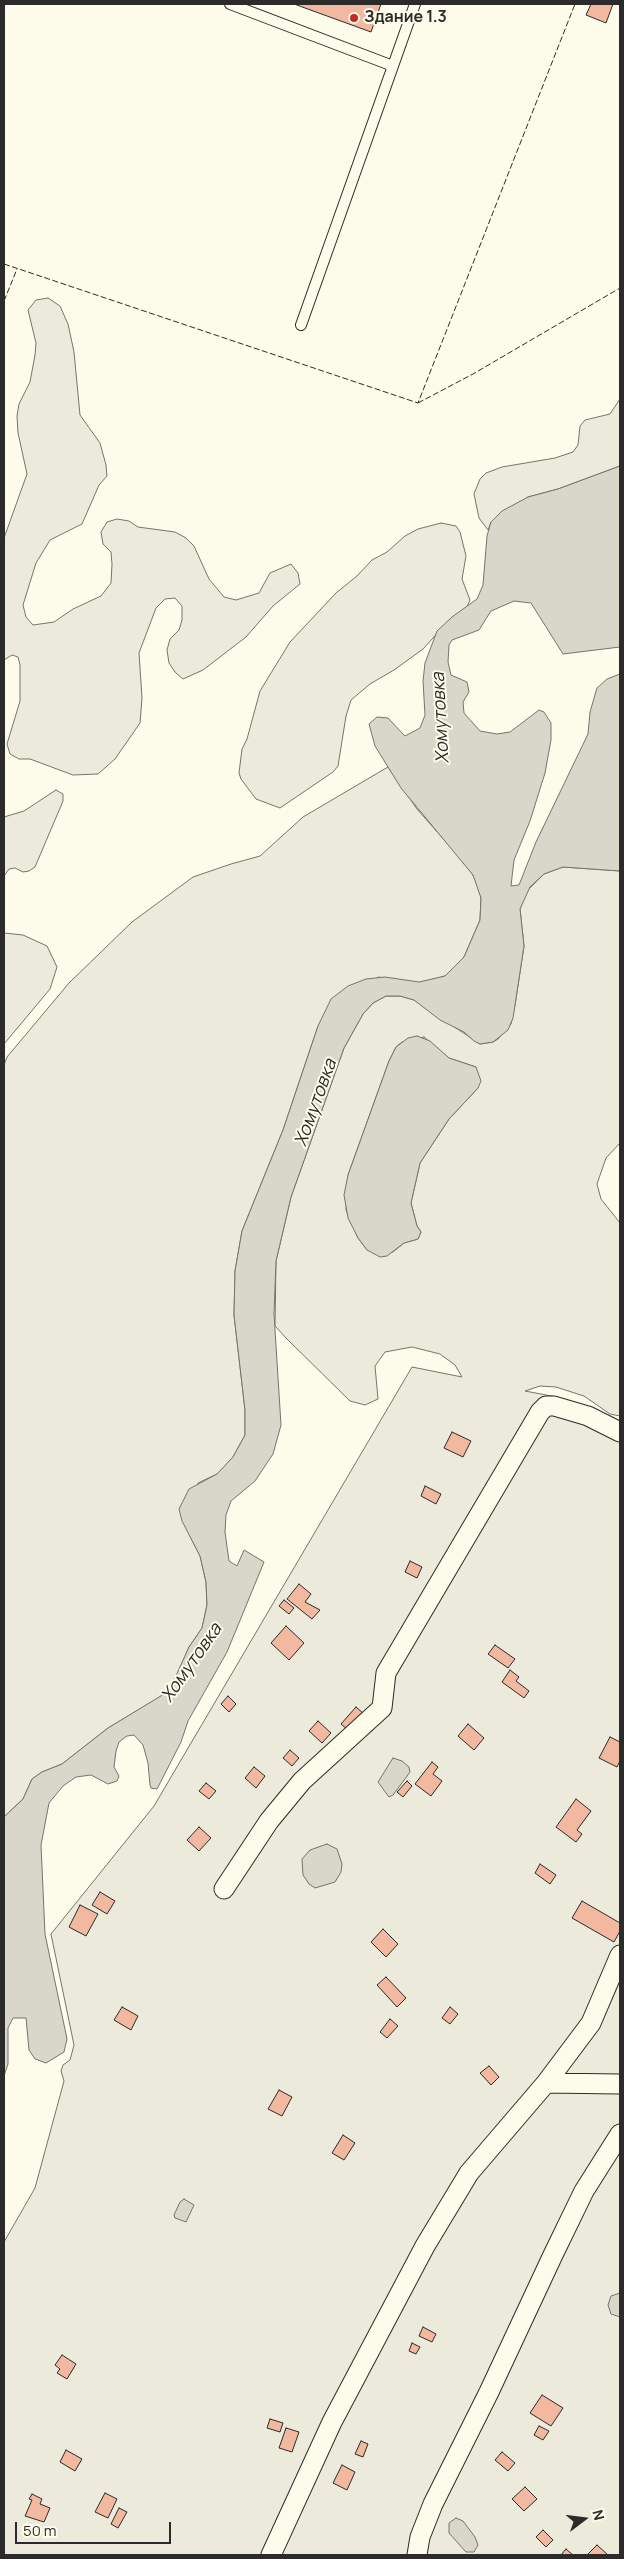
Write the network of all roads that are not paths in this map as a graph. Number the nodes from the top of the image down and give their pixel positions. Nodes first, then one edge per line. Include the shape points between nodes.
1 (230, 4) edge
2 (415, 4) edge
3 (393, 66) junction
4 (301, 325) dead end
5 (620, 1432) edge
6 (224, 1889) dead end
7 (620, 1955) edge
8 (546, 2083) junction
9 (620, 2084) edge
10 (620, 2134) edge
11 (271, 2555) edge
12 (417, 2555) edge

1 - 3 lane
2 - 3 lane
3 - 4 lane
5 - 6 street via 588,1416 554,1406 546,1406 540,1412 386,1673 382,1708 302,1781 268,1821
7 - 8 street via 591,2022
8 - 9 street
8 - 11 street via 468,2173 425,2246 332,2422
10 - 12 street via 584,2191 432,2504

